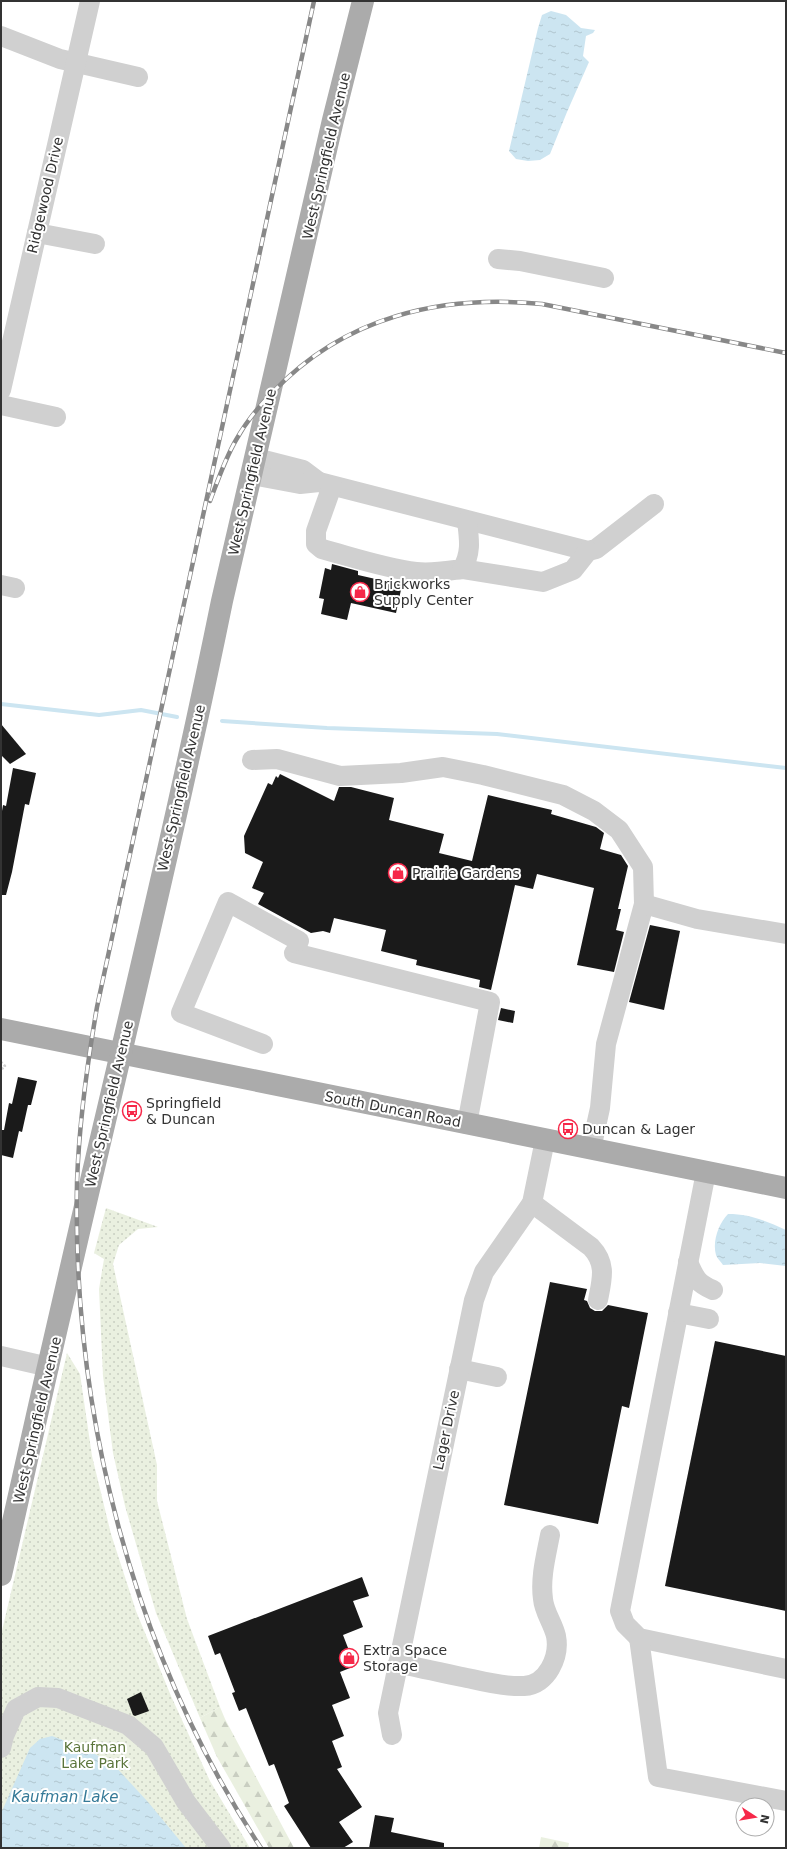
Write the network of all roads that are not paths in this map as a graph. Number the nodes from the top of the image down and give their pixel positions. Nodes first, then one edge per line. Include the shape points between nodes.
1 (90, 1) edge
2 (363, 1) edge
3 (1, 36) edge
4 (76, 63) junction
5 (138, 77) dead end
6 (37, 233) junction
7 (94, 244) dead end
8 (498, 259) dead end
9 (604, 278) dead end
10 (1, 390) edge
11 (1, 405) edge
12 (56, 417) dead end
13 (254, 467) junction
14 (325, 484) junction
15 (654, 504) dead end
16 (467, 521) junction
17 (588, 551) junction
18 (462, 568) junction
19 (252, 760) dead end
20 (644, 904) junction
21 (786, 934) edge
22 (1, 1029) edge
23 (263, 1044) dead end
24 (121, 1055) junction
25 (467, 1124) junction
26 (546, 1140) junction
27 (591, 1149) junction
28 (706, 1172) junction
29 (786, 1188) edge
30 (532, 1203) junction
31 (688, 1262) junction
32 (714, 1290) dead end
33 (598, 1300) dead end
34 (678, 1313) junction
35 (709, 1319) dead end
36 (1, 1356) edge
37 (49, 1367) junction
38 (459, 1369) junction
39 (497, 1377) dead end
40 (550, 1535) dead end
41 (1, 1575) edge
42 (639, 1638) junction
43 (398, 1663) junction
44 (786, 1669) edge
45 (392, 1735) dead end
46 (1, 1748) edge
47 (786, 1800) edge
48 (221, 1848) edge

1 - 4 street, Ridgewood Drive
2 - 13 main road, West Springfield Avenue via 333,120
3 - 4 street via 53,57
4 - 5 street
4 - 6 street, Ridgewood Drive
6 - 7 street
6 - 10 street, Ridgewood Drive
8 - 9 street
11 - 12 street
13 - 14 street via 300,484
13 - 24 main road, West Springfield Avenue
14 - 16 street
14 - 18 street via 316,532 316,544 322,549 416,572
15 - 17 street via 596,549
16 - 17 street
16 - 18 street via 470,544 467,560
17 - 18 street via 573,570 542,582
19 - 20 street via 277,759 340,776 401,773 443,767 562,795 594,811 619,830 643,867
20 - 21 street via 697,919
20 - 27 street via 606,1044 600,1108
22 - 24 main road, South Duncan Road
23 - 25 street via 181,1013 228,902 297,947 490,1002
24 - 25 main road, South Duncan Road
24 - 37 main road, West Springfield Avenue
25 - 26 main road, South Duncan Road
26 - 27 main road, South Duncan Road
26 - 30 street, Lager Drive
27 - 28 main road, South Duncan Road
28 - 29 main road, South Duncan Road
28 - 31 street
30 - 33 street via 598,1255 602,1266
30 - 38 street, Lager Drive via 484,1272 474,1300
31 - 32 street via 700,1284
31 - 34 street
34 - 35 street
34 - 42 street via 621,1600 620,1611 625,1624
36 - 37 street
37 - 41 main road, West Springfield Avenue
38 - 39 street
38 - 43 street, Lager Drive
40 - 43 street via 543,1574 543,1599 556,1636 556,1650 552,1666 543,1679 525,1686 493,1683
42 - 44 street
42 - 47 street via 658,1776
43 - 45 street, Lager Drive via 388,1713
46 - 48 street via 16,1709 38,1697 58,1698 128,1725 154,1747 186,1802

